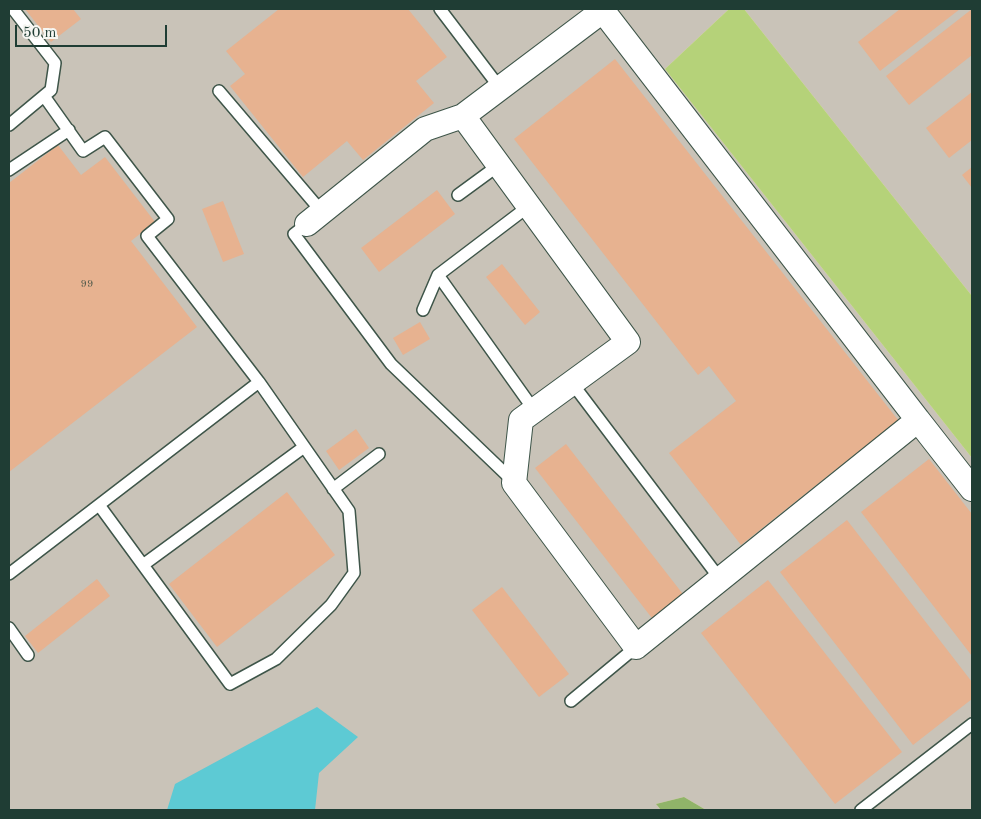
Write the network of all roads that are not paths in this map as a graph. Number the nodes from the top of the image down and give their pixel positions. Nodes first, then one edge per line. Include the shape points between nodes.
1 (13, 9) edge
2 (440, 9) edge
3 (595, 13) edge
4 (500, 88) junction
5 (219, 91) dead end
6 (44, 96) junction
7 (463, 116) junction
8 (9, 125) edge
9 (69, 130) junction
10 (499, 165) junction
11 (9, 170) edge
12 (458, 196) dead end
13 (529, 206) junction
14 (315, 218) junction
15 (438, 276) junction
16 (423, 310) dead end
17 (259, 382) junction
18 (572, 383) junction
19 (534, 410) junction
20 (918, 420) junction
21 (304, 447) junction
22 (379, 454) dead end
23 (514, 483) junction
24 (333, 489) junction
25 (972, 489) edge
26 (99, 505) junction
27 (143, 565) junction
28 (9, 574) edge
29 (720, 580) junction
30 (9, 628) edge
31 (636, 647) junction
32 (28, 655) dead end
33 (571, 701) dead end
34 (972, 724) edge
35 (861, 810) edge

1 - 6 lane via 54,63 51,90
2 - 4 lane
3 - 4 street
3 - 20 street
4 - 7 street
5 - 14 lane
6 - 8 lane
6 - 9 lane
7 - 10 street
7 - 14 street via 425,129
9 - 11 lane
9 - 17 lane via 83,151 105,137 168,219 148,236
10 - 12 lane
10 - 13 street
13 - 15 lane
13 - 18 street via 628,342
14 - 23 lane via 294,234 391,364
15 - 16 lane
15 - 19 lane
17 - 21 lane
17 - 26 lane
18 - 19 street
18 - 29 lane
19 - 23 street via 521,420
20 - 25 street
20 - 29 street
21 - 24 lane
21 - 27 lane
22 - 24 lane
23 - 31 street
24 - 27 lane via 348,511 354,573 331,605 276,658 230,684
26 - 27 lane
26 - 28 lane
29 - 31 street
30 - 32 lane
31 - 33 lane
34 - 35 lane

